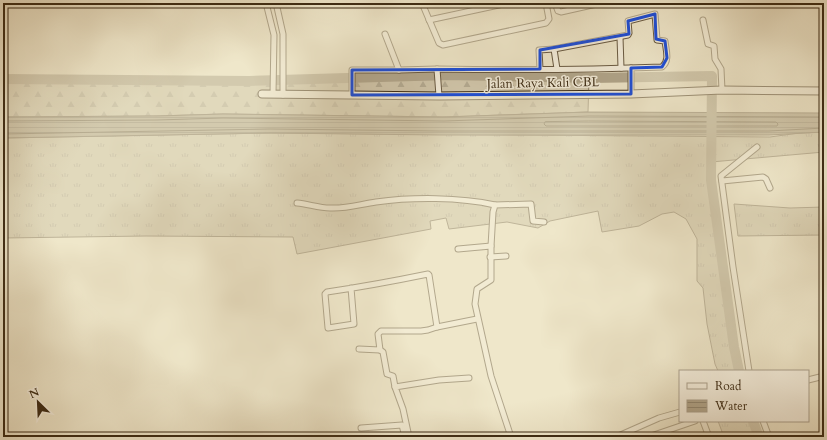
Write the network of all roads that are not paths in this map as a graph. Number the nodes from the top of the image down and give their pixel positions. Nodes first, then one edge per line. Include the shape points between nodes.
1 (266, 3) edge
2 (276, 3) edge
3 (422, 3) edge
4 (508, 3) edge
5 (546, 3) edge
6 (555, 3) edge
7 (601, 3) edge
8 (429, 20) junction
9 (703, 20) dead end
10 (385, 34) dead end
11 (620, 37) junction
12 (554, 48) junction
13 (621, 68) junction
14 (540, 69) junction
15 (557, 69) junction
16 (399, 70) junction
17 (631, 70) junction
18 (437, 71) junction
19 (722, 87) junction
20 (824, 91) edge
21 (262, 94) dead end
22 (273, 94) junction
23 (631, 94) junction
24 (283, 95) junction
25 (352, 95) junction
26 (439, 96) junction
27 (757, 147) dead end
28 (722, 180) junction
29 (770, 188) dead end
30 (297, 203) dead end
31 (495, 205) junction
32 (544, 222) dead end
33 (491, 246) junction
34 (458, 249) dead end
35 (506, 256) dead end
36 (490, 257) junction
37 (351, 288) junction
38 (478, 318) junction
39 (437, 327) junction
40 (359, 349) dead end
41 (380, 350) junction
42 (749, 370) edge
43 (824, 376) edge
44 (469, 378) dead end
45 (809, 380) edge
46 (395, 387) junction
47 (679, 412) edge
48 (692, 422) edge
49 (703, 422) edge
50 (763, 422) edge
51 (361, 428) dead end
52 (632, 430) junction
53 (405, 437) edge
54 (409, 437) edge
55 (511, 437) edge
56 (616, 437) edge
57 (635, 437) edge
58 (648, 437) edge
59 (708, 437) edge
60 (769, 437) edge

1 - 22 street via 274,35
2 - 24 street via 282,34
3 - 8 street
4 - 8 street
5 - 8 street via 549,19 546,24 444,45 439,43
6 - 7 street via 561,12
9 - 19 street via 710,45 714,46 721,69
10 - 16 street
11 - 12 street
11 - 13 street
11 - 17 street via 629,34 628,21 655,14 657,40 665,41 665,64 662,67
12 - 14 street via 539,50
12 - 15 street
13 - 15 street
13 - 17 street
14 - 15 street
14 - 18 street
16 - 18 street
16 - 25 street via 352,70
17 - 23 street
18 - 26 street
19 - 20 main road, Jalan Raya Kali CBL
19 - 23 main road, Jalan Raya Kali CBL
21 - 22 main road, Jalan Raya Kali CBL
22 - 24 main road, Jalan Raya Kali CBL
23 - 26 main road, Jalan Raya Kali CBL
24 - 25 main road, Jalan Raya Kali CBL
25 - 26 main road, Jalan Raya Kali CBL
27 - 28 street via 722,176
28 - 29 street via 763,177
28 - 42 street
30 - 31 street via 330,208 420,199 477,201
31 - 32 street via 532,204 533,221
31 - 33 street
33 - 34 street
33 - 36 street
35 - 36 street
36 - 38 street via 490,280 476,291
37 - 37 street via 325,293 328,328 354,324
37 - 39 street via 428,274
38 - 39 street
38 - 55 street via 491,376
39 - 41 street via 421,331 381,331 378,334
40 - 41 street
41 - 46 street via 383,352 387,374 393,376
43 - 45 street
44 - 46 street
46 - 54 street
47 - 52 street
48 - 58 street
49 - 59 street
50 - 60 street
51 - 53 street via 402,425
52 - 56 street
52 - 57 street

